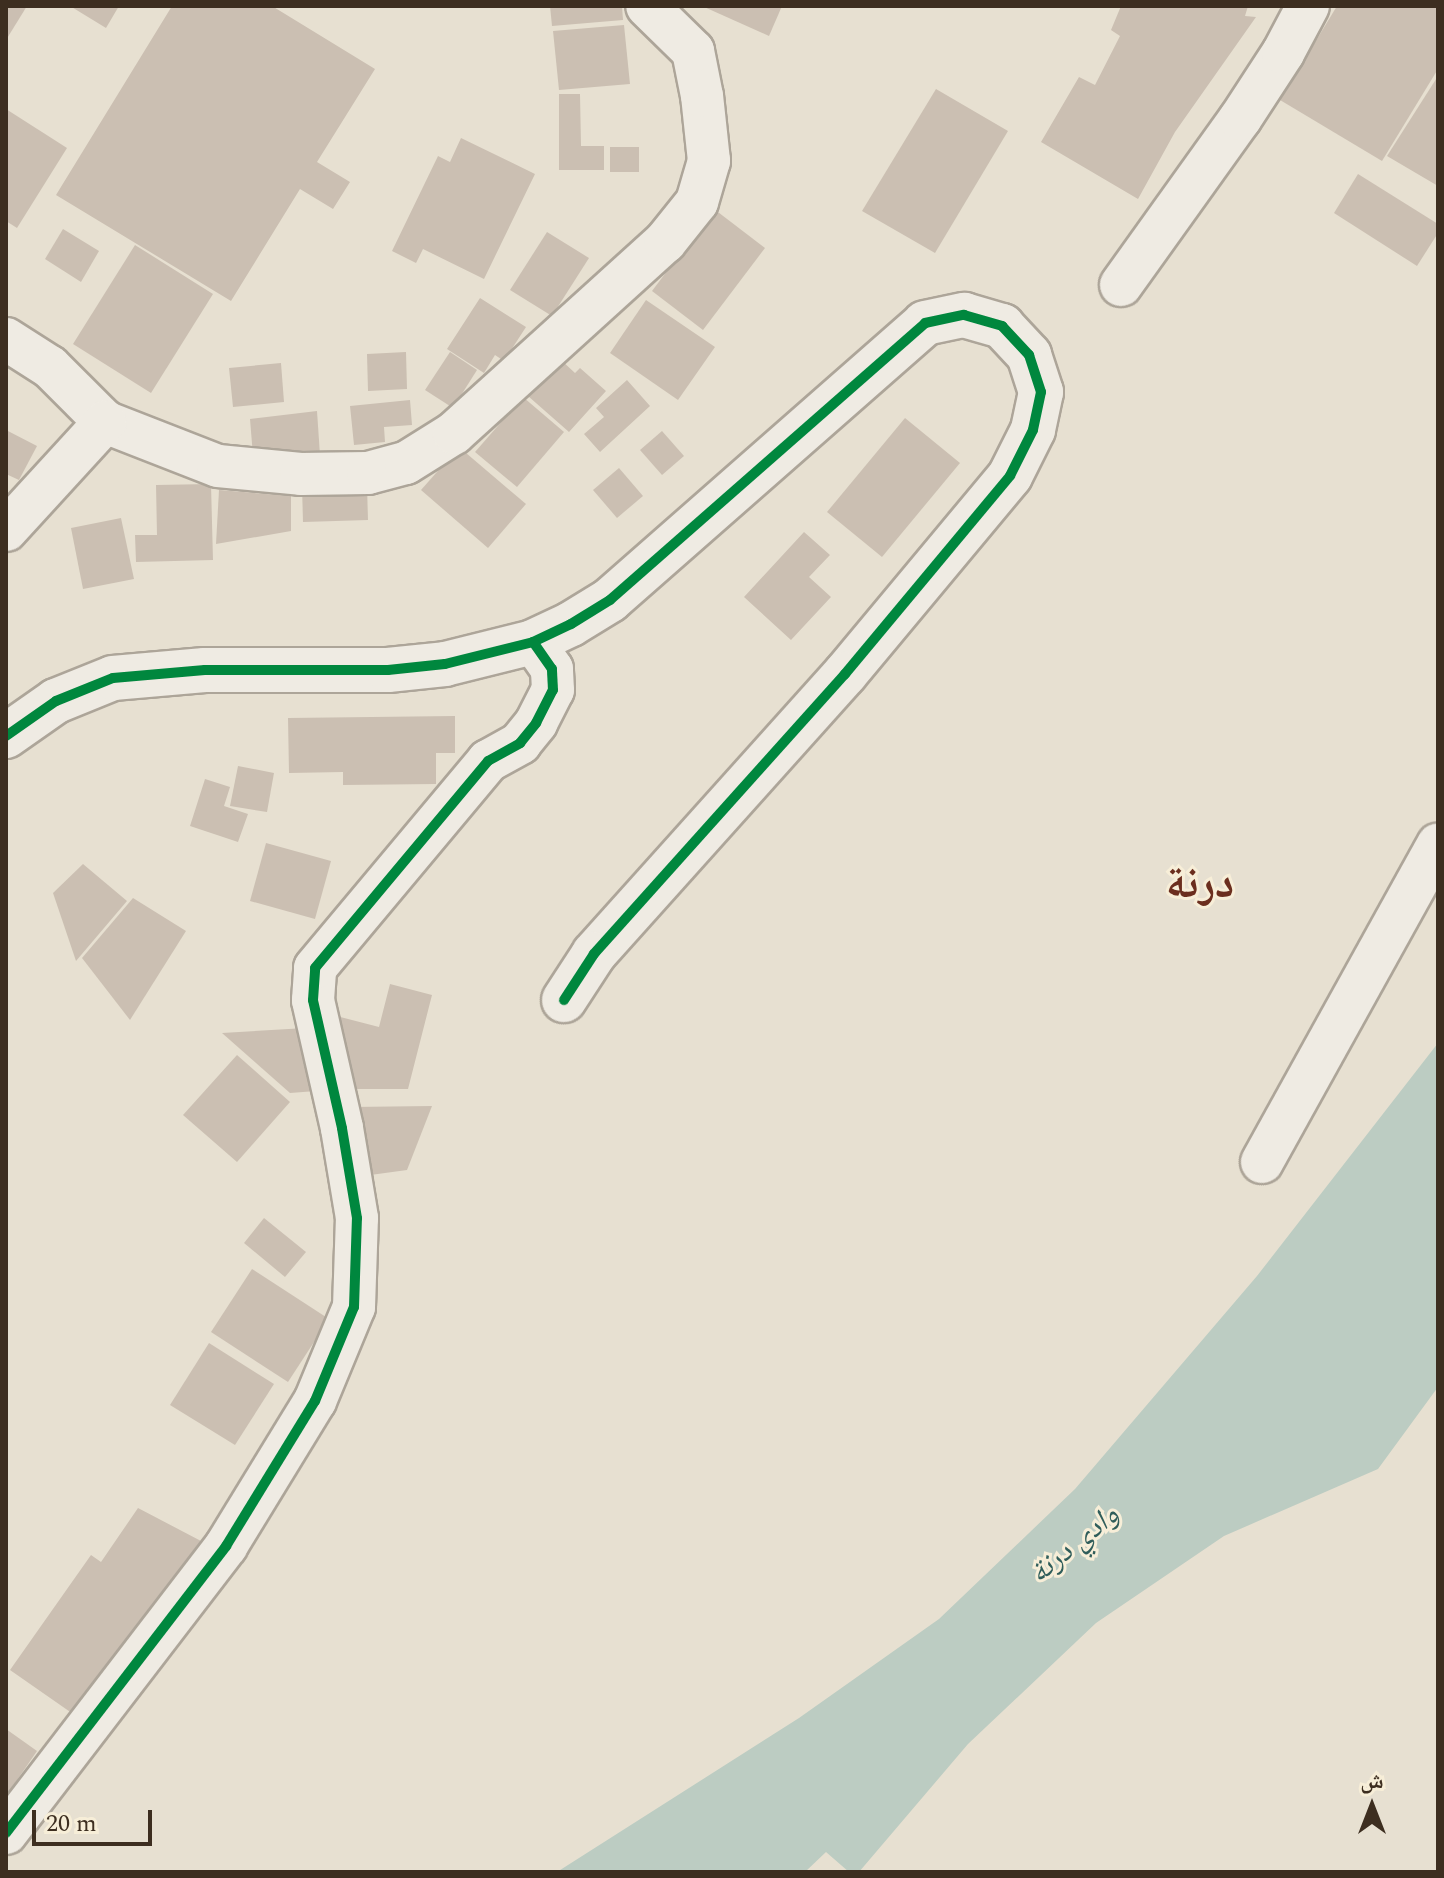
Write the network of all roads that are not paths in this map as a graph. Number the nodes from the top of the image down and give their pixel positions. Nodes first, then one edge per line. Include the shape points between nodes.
1 (647, 6) edge
2 (1308, 6) edge
3 (1121, 285) dead end
4 (6, 339) edge
5 (105, 422) junction
6 (6, 530) edge
7 (533, 642) junction
8 (6, 736) edge
9 (1438, 844) edge
10 (564, 1000) dead end
11 (1262, 1162) dead end
12 (6, 1833) edge

1 - 5 street via 693,51 709,161 697,202 665,242 454,433 406,463 368,473 301,474 218,466
2 - 3 street via 1240,119
4 - 5 street via 50,367
5 - 6 street
7 - 8 street via 445,664 388,670 205,670 113,678 56,701
7 - 10 street via 610,600 925,323 964,315 1002,326 1029,355 1041,392 1033,430 1010,476 845,674 594,954
7 - 12 street via 547,658 552,679 550,698 536,723 520,743 488,761 315,968 313,1000 357,1218 354,1307 315,1401 226,1546
9 - 11 street

